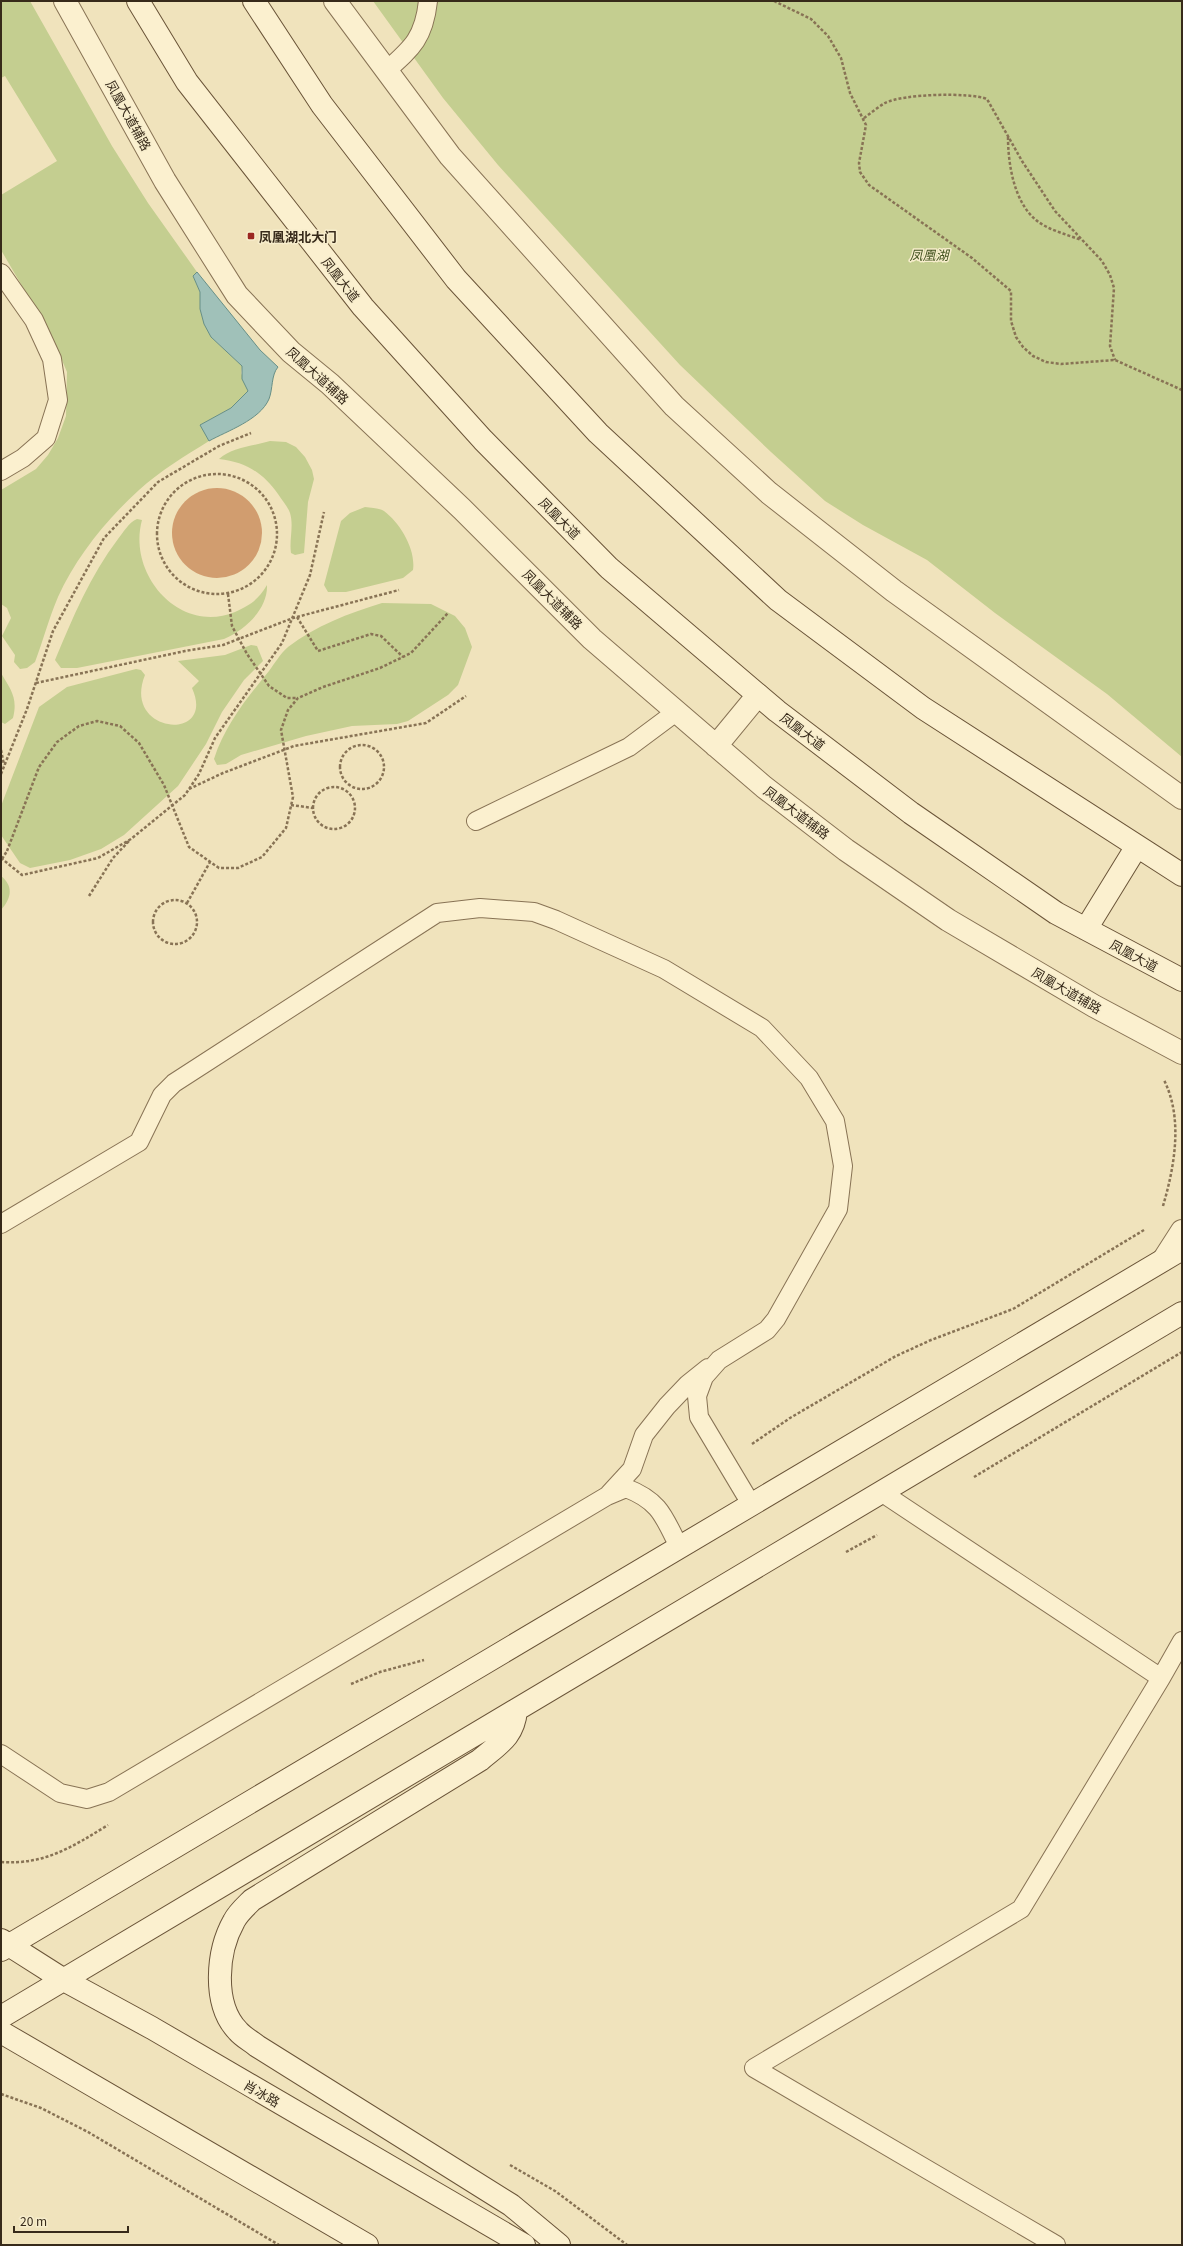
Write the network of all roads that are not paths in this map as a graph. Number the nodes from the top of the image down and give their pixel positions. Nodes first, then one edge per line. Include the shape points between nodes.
1 (65, 1) edge
2 (138, 1) edge
3 (254, 1) edge
4 (335, 1) edge
5 (428, 1) edge
6 (386, 71) junction
7 (1, 273) edge
8 (1, 471) edge
9 (758, 695) junction
10 (676, 712) junction
11 (716, 746) junction
12 (1182, 798) edge
13 (476, 821) dead end
14 (1137, 846) junction
15 (1182, 875) edge
16 (1086, 929) junction
17 (1182, 980) edge
18 (1177, 1053) edge
19 (1, 1224) edge
20 (1182, 1232) edge
21 (1173, 1254) edge
22 (1182, 1313) edge
23 (719, 1360) junction
24 (881, 1492) junction
25 (607, 1496) junction
26 (751, 1504) junction
27 (679, 1547) junction
28 (1182, 1641) edge
29 (1161, 1678) junction
30 (516, 1710) junction
31 (1, 1754) edge
32 (4, 1945) edge
33 (64, 1980) junction
34 (1, 2017) edge
35 (1, 2032) edge
36 (367, 2245) edge
37 (524, 2245) edge
38 (559, 2245) edge
39 (1056, 2245) edge

1 - 10 street, 凤凰大道辅路 via 165,180 237,295 291,352 330,384 462,508 592,639
2 - 9 street, 凤凰大道 via 187,82 363,307 483,440 609,568
3 - 14 street via 322,105 456,279 598,433 778,600 923,708
4 - 6 street
5 - 6 lane via 426,20 411,50
6 - 12 street via 450,156 674,406 769,493 894,591
7 - 8 lane via 34,320 52,359 58,400 46,438 23,458
9 - 11 street
9 - 16 street, 凤凰大道 via 911,813 1056,913
10 - 11 street, 凤凰大道辅路
10 - 13 lane via 629,747
11 - 18 street, 凤凰大道辅路 via 764,787 846,850 948,920
14 - 15 street
14 - 16 street
16 - 17 street, 凤凰大道
19 - 23 lane via 139,1142 162,1096 174,1083 437,913 480,908 534,912 664,969 762,1028 809,1078 835,1121 843,1166 838,1209 776,1319 767,1330
20 - 21 street
21 - 26 street
22 - 24 street
23 - 25 lane via 688,1384 667,1406 644,1435 632,1469
23 - 26 lane via 704,1377 697,1396 699,1417
24 - 29 lane
24 - 30 street
25 - 27 lane via 626,1488 642,1494 659,1508
25 - 31 lane via 109,1792 87,1799 60,1793
26 - 27 street
27 - 32 street
28 - 29 lane
29 - 39 lane via 1021,1909 754,2068
30 - 33 street
30 - 38 street via 515,1725 504,1740 480,1760 252,1900 234,1920 223,1948 220,1984 224,2008 237,2030 257,2046 511,2205
32 - 33 street, 肖冰路
33 - 34 street
33 - 37 street, 肖冰路
35 - 36 street

